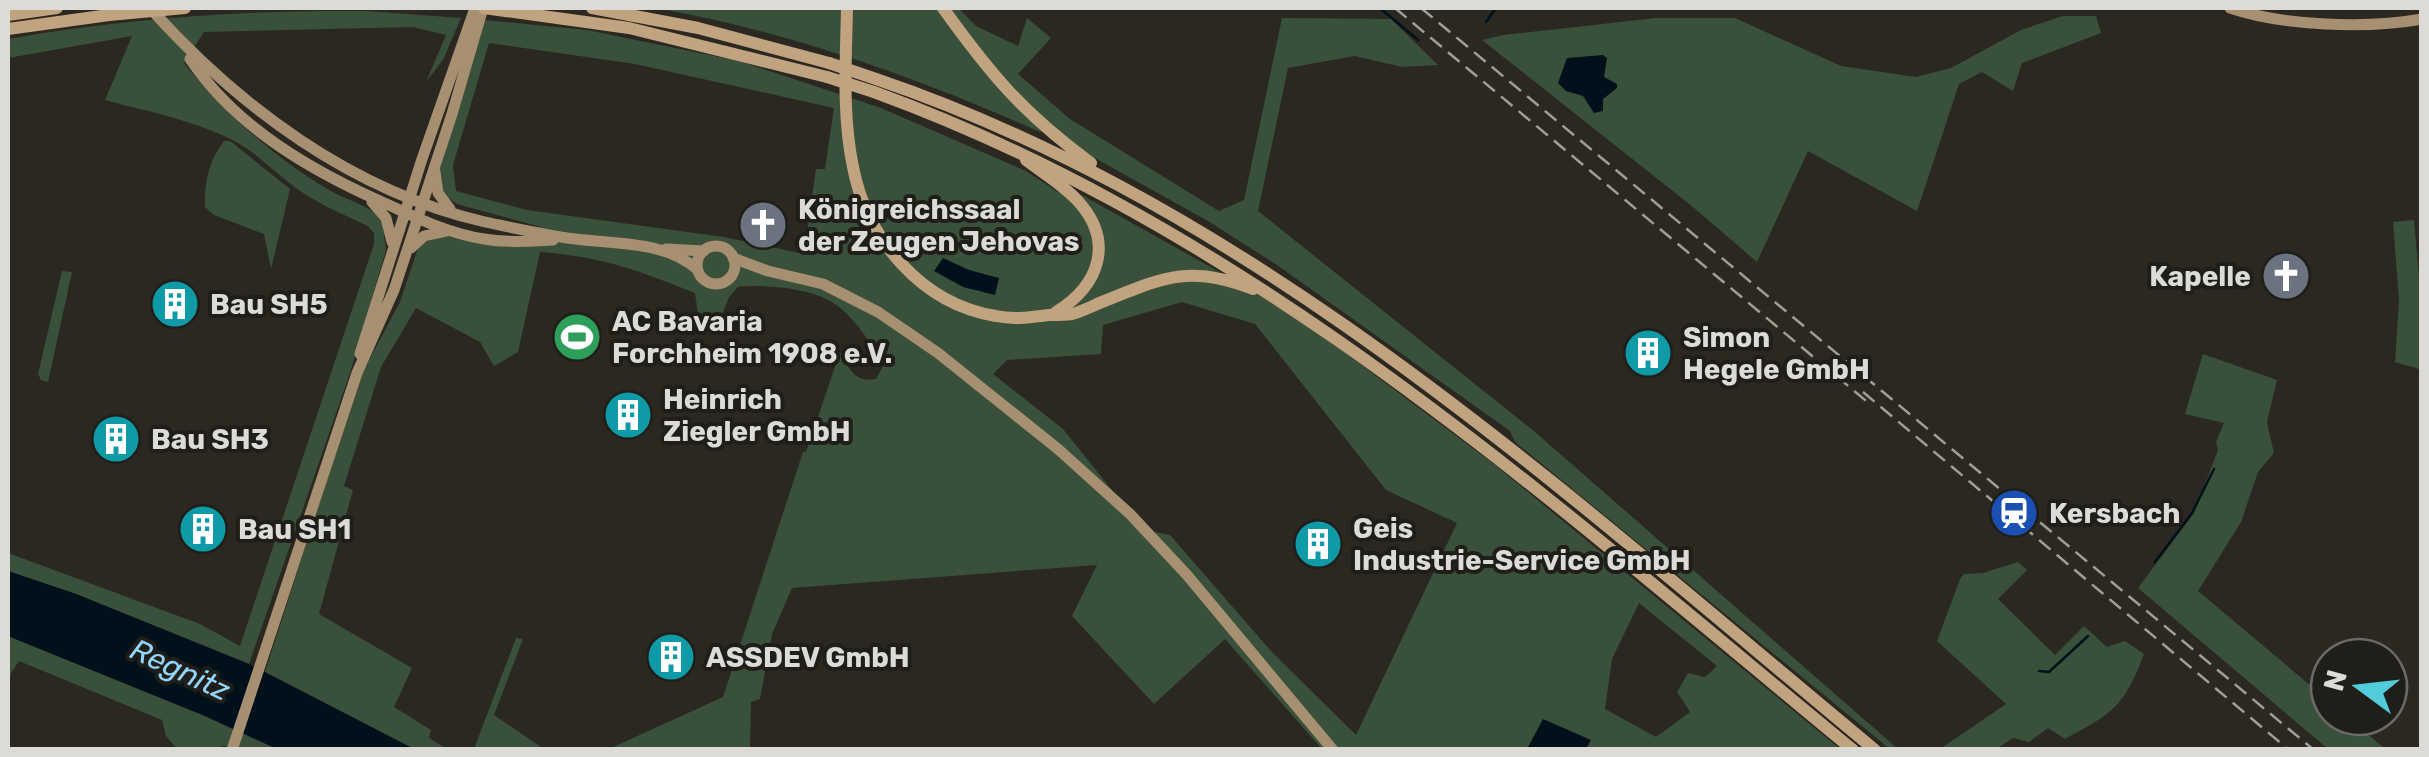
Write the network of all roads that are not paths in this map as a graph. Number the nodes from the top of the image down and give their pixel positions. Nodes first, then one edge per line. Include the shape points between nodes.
1 (57, 8) edge
2 (150, 8) edge
3 (185, 8) edge
4 (193, 8) edge
5 (474, 8) edge
6 (483, 8) edge
7 (592, 8) edge
8 (845, 8) edge
9 (943, 8) edge
10 (2230, 8) edge
11 (497, 9) edge
12 (8, 14) edge
13 (2422, 19) edge
14 (8, 29) edge
15 (172, 32) junction
16 (828, 70) junction
17 (875, 86) junction
18 (1004, 144) junction
19 (422, 159) junction
20 (436, 163) junction
21 (378, 184) junction
22 (1122, 186) junction
23 (409, 197) junction
24 (368, 198) junction
25 (423, 202) junction
26 (453, 213) junction
27 (404, 214) junction
28 (417, 220) junction
29 (450, 230) junction
30 (572, 239) junction
31 (657, 248) junction
32 (704, 251) junction
33 (392, 252) junction
34 (405, 256) junction
35 (733, 258) junction
36 (698, 270) junction
37 (768, 271) junction
38 (730, 278) junction
39 (1278, 299) junction
40 (1050, 315) junction
41 (357, 373) junction
42 (232, 749) edge
43 (1333, 750) edge
44 (1853, 750) edge
45 (1875, 750) edge

1 - 12 highway
2 - 15 main road
3 - 4 highway
3 - 14 highway, bridge
5 - 19 main road
6 - 11 highway
6 - 20 main road
7 - 16 highway via 698,28
8 - 40 highway via 852,167 882,242 903,267 956,304 998,317
9 - 22 highway via 1039,125
10 - 13 main road via 2370,27
11 - 16 highway via 629,28
15 - 21 main road via 272,121
15 - 24 main road via 238,114 308,166
16 - 17 highway, bridge
17 - 18 highway
17 - 22 highway via 1008,130
18 - 39 highway via 1119,201
18 - 40 highway via 1064,187 1096,232 1093,277
19 - 21 main road via 406,179
19 - 23 main road
20 - 25 main road
20 - 26 main road via 438,193
21 - 23 main road
22 - 45 highway via 1241,256 1428,387
23 - 25 main road
23 - 27 main road
24 - 27 main road
24 - 33 main road via 388,223
25 - 26 main road
25 - 28 main road
26 - 30 main road
27 - 28 main road
27 - 33 main road
28 - 29 main road
28 - 34 main road
29 - 30 main road via 487,240
29 - 34 main road via 421,238
30 - 31 main road
31 - 32 main road
31 - 36 main road
32 - 35 main road via 719,247
32 - 36 main road
33 - 41 main road
34 - 41 main road
35 - 37 main road
35 - 38 main road
36 - 38 main road via 713,284
37 - 38 main road
37 - 43 main road via 848,296 910,332 1096,482 1187,575
39 - 40 highway via 1218,276 1188,274 1071,314
39 - 44 highway via 1484,448
41 - 42 main road

